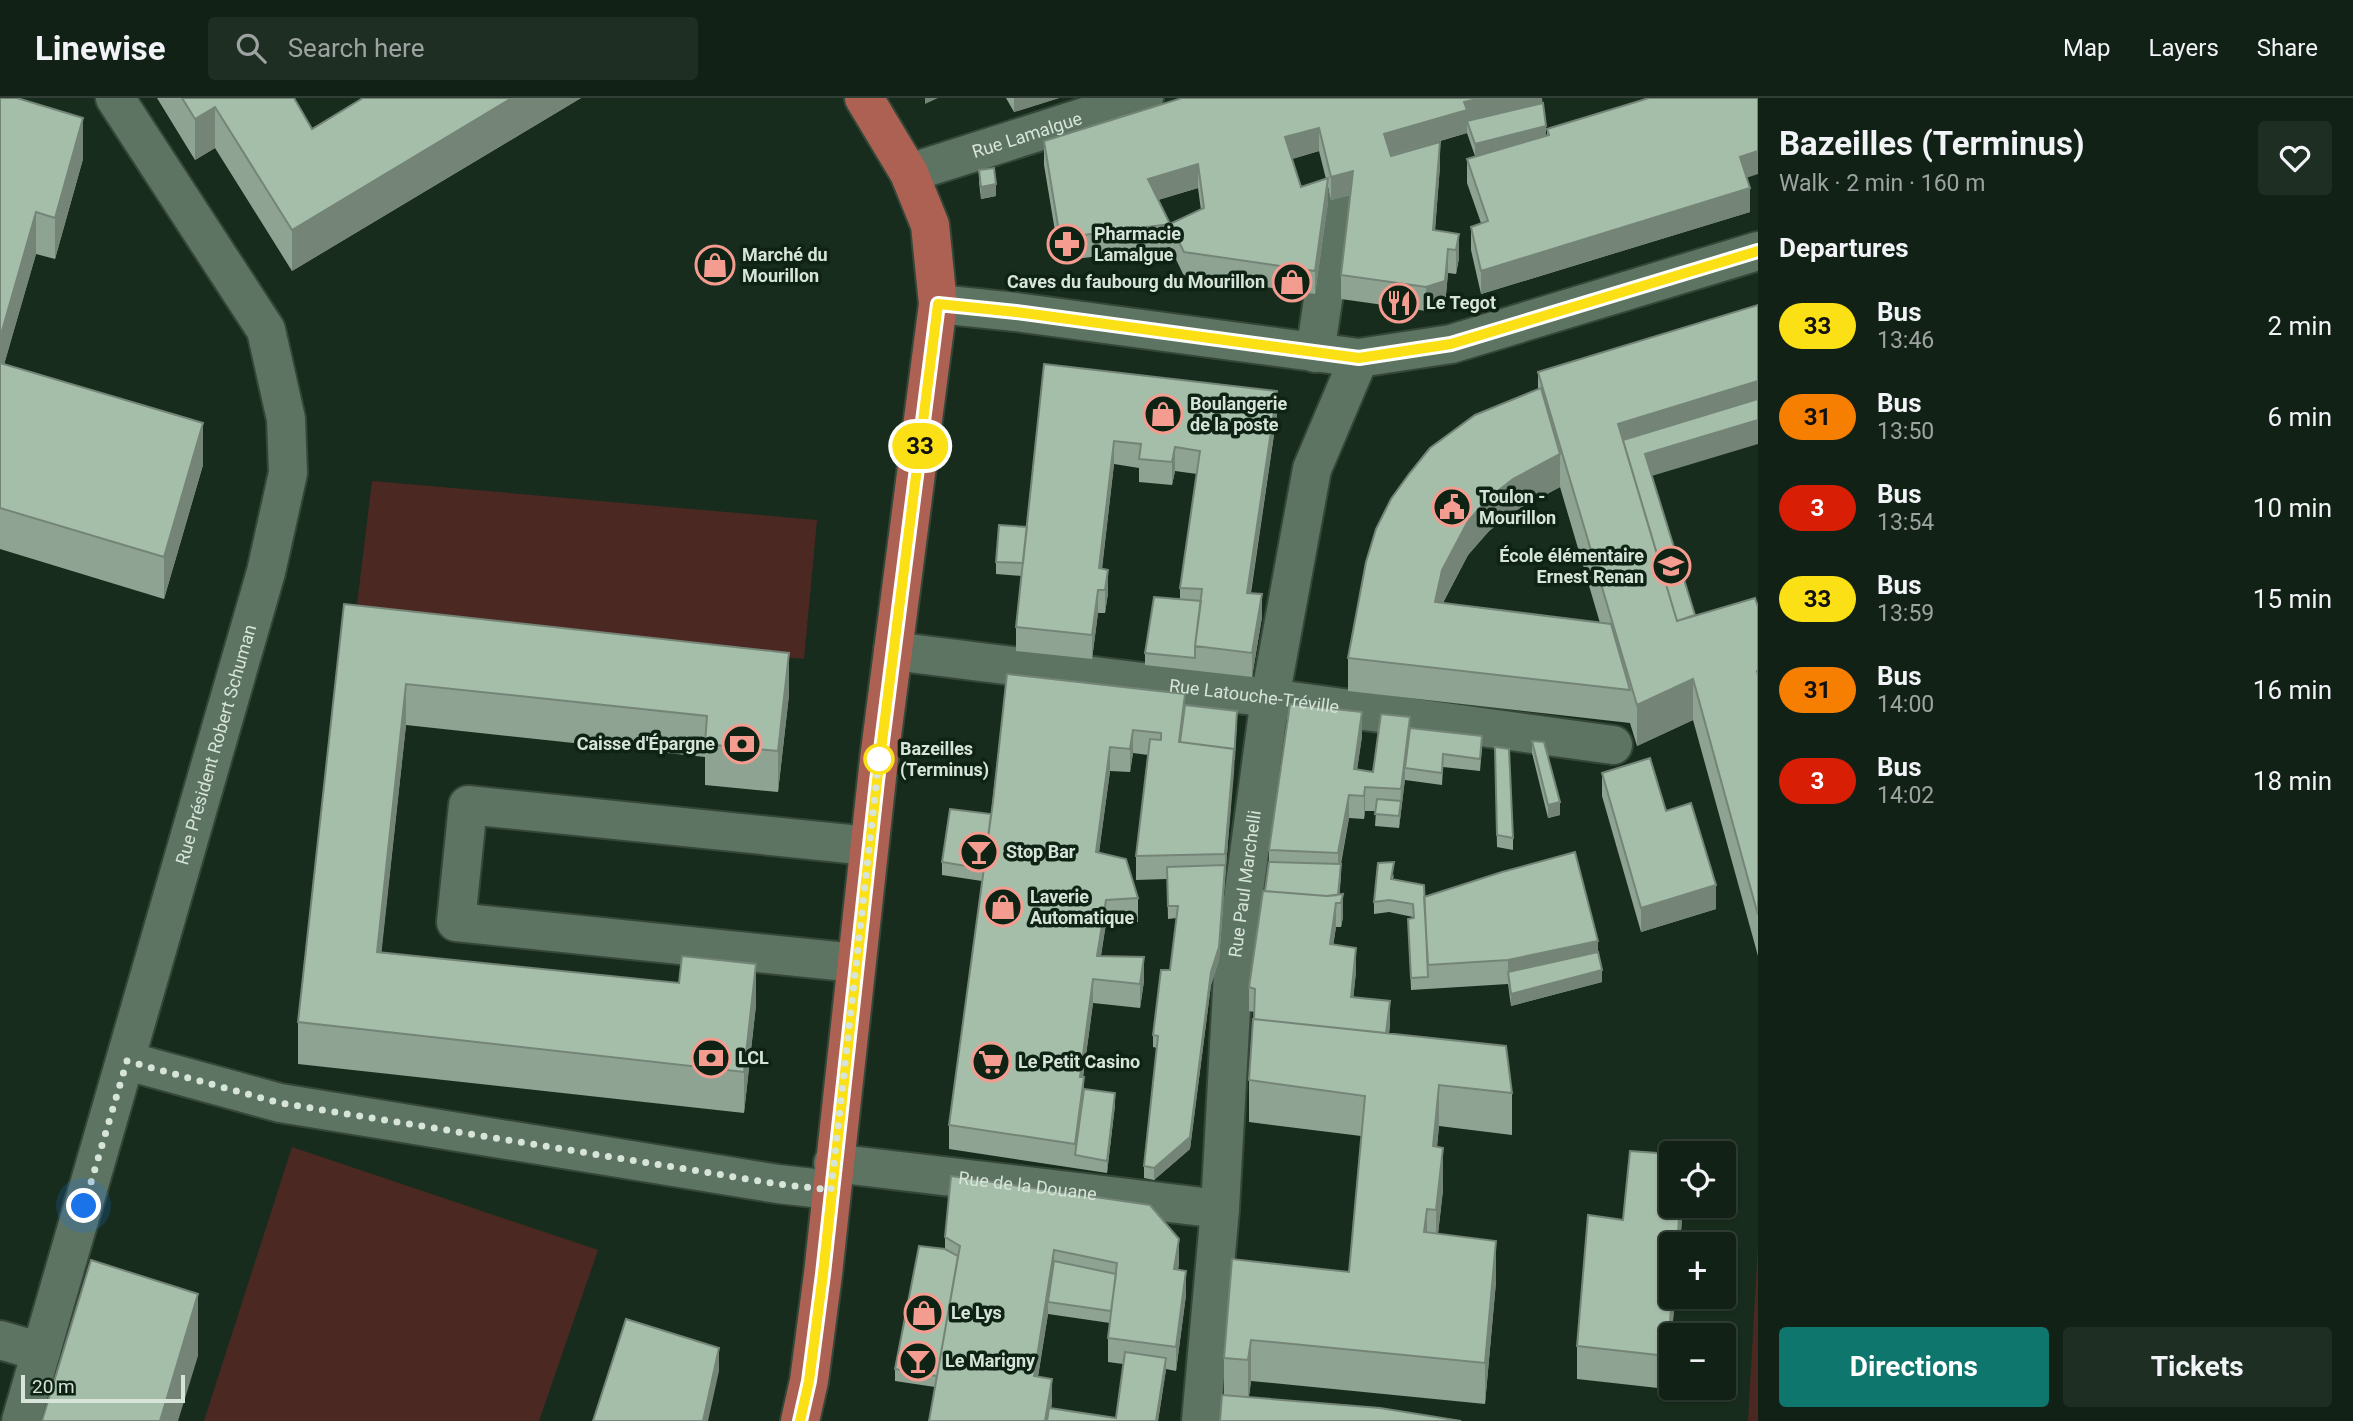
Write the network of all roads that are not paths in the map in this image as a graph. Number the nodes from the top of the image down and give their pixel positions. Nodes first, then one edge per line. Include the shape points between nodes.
1 (115, 98) edge
2 (864, 98) edge
3 (1144, 98) edge
4 (909, 173) junction
5 (1337, 207) dead end
6 (1758, 251) edge
7 (938, 304) junction
8 (1315, 353) junction
9 (1359, 358) junction
10 (893, 651) junction
11 (1270, 698) junction
12 (1614, 745) dead end
13 (869, 846) junction
14 (856, 963) junction
15 (127, 1061) junction
16 (832, 1177) junction
17 (1220, 1209) junction
18 (0, 1340) edge
19 (41, 1352) junction
20 (21, 1421) edge
21 (800, 1421) edge
22 (1201, 1421) edge

1 - 15 street, Rue Président Robert Schuman via 266,330 286,419 288,472 266,572
2 - 4 main road
3 - 4 street, Rue Lamalgue
4 - 7 main road via 930,225
5 - 8 street
6 - 9 street via 1451,344
7 - 8 street
7 - 10 main road
8 - 9 street
9 - 11 street, Rue Paul Marchelli via 1312,470
10 - 11 street, Rue Latouche-Tréville
10 - 13 main road
11 - 12 street, Rue Latouche-Tréville
11 - 17 street, Rue Paul Marchelli via 1233,973
13 - 14 main road
13 - 14 street via 468,805 456,922
14 - 16 main road
15 - 16 street, Rue de la Douane via 280,1103 778,1184
15 - 19 street, Rue Président Robert Schuman
16 - 17 street, Rue de la Douane
16 - 21 main road via 818,1314
17 - 22 street, Rue Paul Marchelli
18 - 19 street
19 - 20 street, Rue Président Robert Schuman

